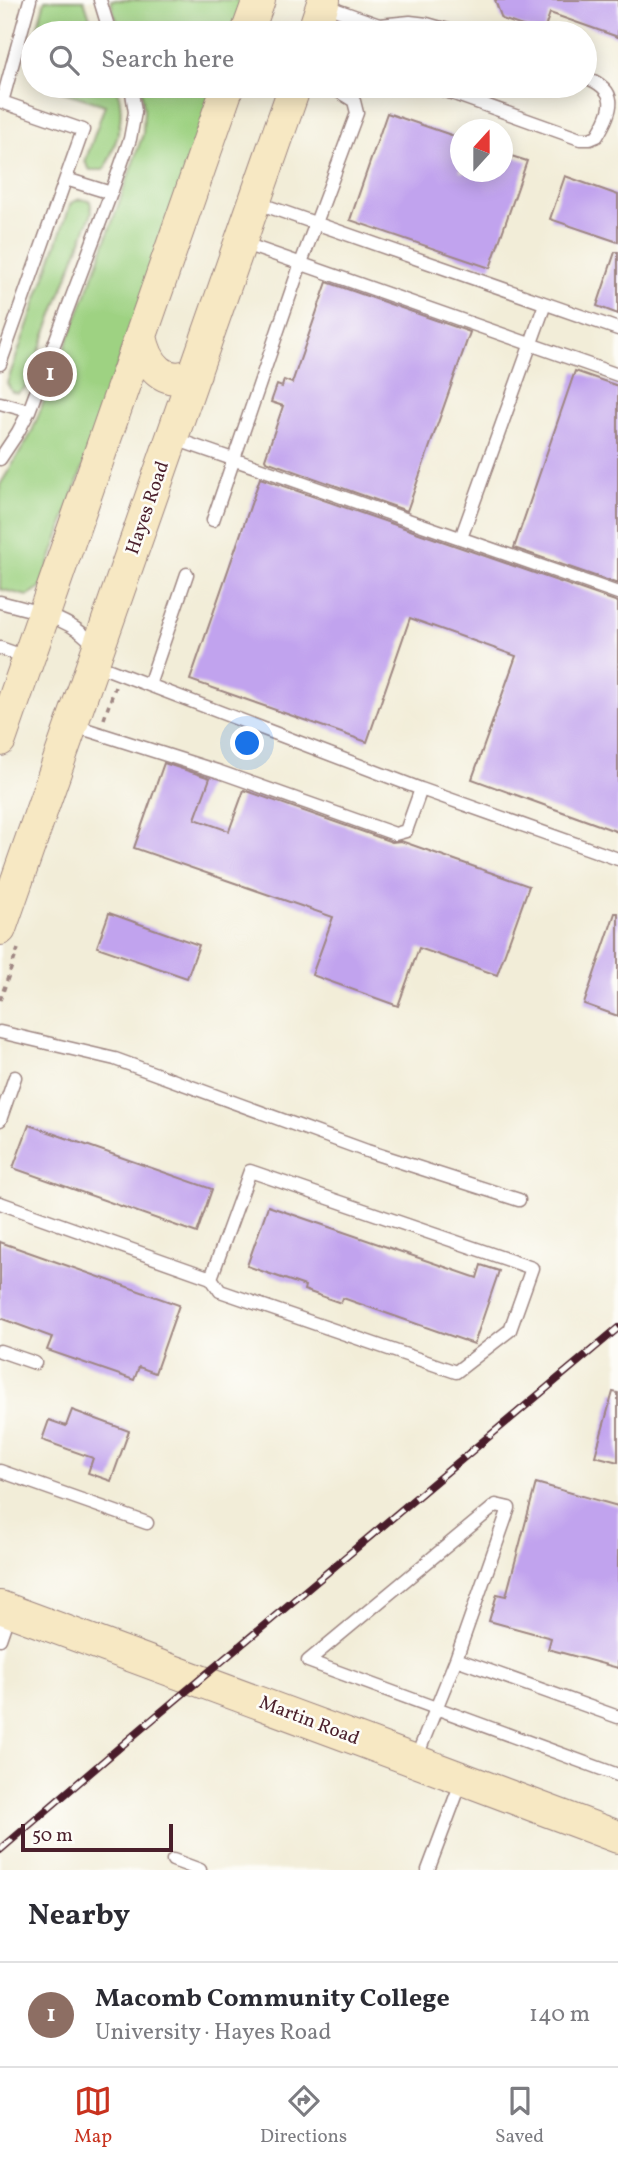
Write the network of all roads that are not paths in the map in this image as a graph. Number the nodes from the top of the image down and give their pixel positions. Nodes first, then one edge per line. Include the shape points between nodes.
1 (30, 0) edge
2 (100, 0) edge
3 (259, 0) edge
4 (320, 13) edge
5 (24, 21) edge
6 (106, 21) edge
7 (251, 21) edge
8 (350, 21) edge
9 (21, 33) edge
10 (597, 82) edge
11 (133, 98) edge
12 (224, 98) edge
13 (291, 98) edge
14 (349, 98) edge
15 (466, 98) edge
16 (66, 179) junction
17 (111, 193) junction
18 (254, 202) junction
19 (315, 223) junction
20 (240, 243) junction
21 (301, 263) junction
22 (545, 304) junction
23 (618, 329) edge
24 (141, 336) junction
25 (531, 344) junction
26 (0, 364) edge
27 (195, 373) junction
28 (618, 375) edge
29 (0, 403) edge
30 (29, 411) junction
31 (172, 438) junction
32 (0, 459) edge
33 (234, 460) junction
34 (213, 520) dead end
35 (461, 538) junction
36 (187, 574) dead end
37 (618, 593) edge
38 (0, 602) edge
39 (44, 614) junction
40 (15, 653) edge
41 (96, 657) junction
42 (149, 685) junction
43 (72, 724) junction
44 (0, 740) edge
45 (421, 789) junction
46 (618, 859) edge
47 (0, 929) edge
48 (0, 1032) edge
49 (15, 1077) dead end
50 (0, 1120) edge
51 (519, 1200) dead end
52 (0, 1203) edge
53 (211, 1278) junction
54 (0, 1351) edge
55 (35, 1363) dead end
56 (0, 1471) edge
57 (147, 1523) dead end
58 (3, 1619) edge
59 (456, 1659) junction
60 (436, 1708) junction
61 (618, 1717) edge
62 (415, 1762) junction
63 (618, 1775) edge
64 (462, 1779) junction
65 (618, 1837) edge
66 (173, 1860) dead end
67 (200, 1870) edge
68 (428, 1870) edge

1 - 5 lane
2 - 6 lane
3 - 7 street
4 - 8 lane
9 - 16 lane via 2,102 83,130
10 - 15 lane via 611,95 610,112 597,136 590,139
11 - 17 lane via 130,139
12 - 24 street
13 - 18 street, Hayes Road
14 - 19 lane via 357,113
16 - 17 lane
16 - 26 lane
17 - 30 lane
18 - 19 lane
18 - 20 street, Hayes Road
19 - 21 lane
19 - 22 lane
20 - 21 lane
20 - 27 street, Hayes Road
21 - 25 lane
21 - 33 lane
22 - 23 lane
22 - 25 lane
24 - 27 street via 151,365 161,373 180,378
24 - 39 street
25 - 28 lane
25 - 35 lane
27 - 31 street, Hayes Road
29 - 30 lane
30 - 32 lane
31 - 33 lane
31 - 41 street, Hayes Road
33 - 34 lane
33 - 35 lane
35 - 37 lane
36 - 42 lane
38 - 39 lane
39 - 40 street
39 - 41 lane via 84,634
40 - 44 street
41 - 42 lane
41 - 43 street, Hayes Road
42 - 45 lane
43 - 45 lane via 395,834 406,831
43 - 47 street, Hayes Road
45 - 46 lane
48 - 51 lane via 115,1059 367,1151
49 - 50 lane
52 - 53 lane
53 - 53 lane via 220,1291 456,1371 510,1330 532,1268 250,1171
54 - 55 lane
56 - 57 lane
58 - 62 street, Martin Road via 200,1679
59 - 60 lane
59 - 60 lane via 509,1508 496,1505 308,1661
59 - 61 lane
60 - 62 lane
60 - 63 lane
62 - 64 street, Martin Road
64 - 65 street, Martin Road
64 - 68 lane
66 - 67 lane

